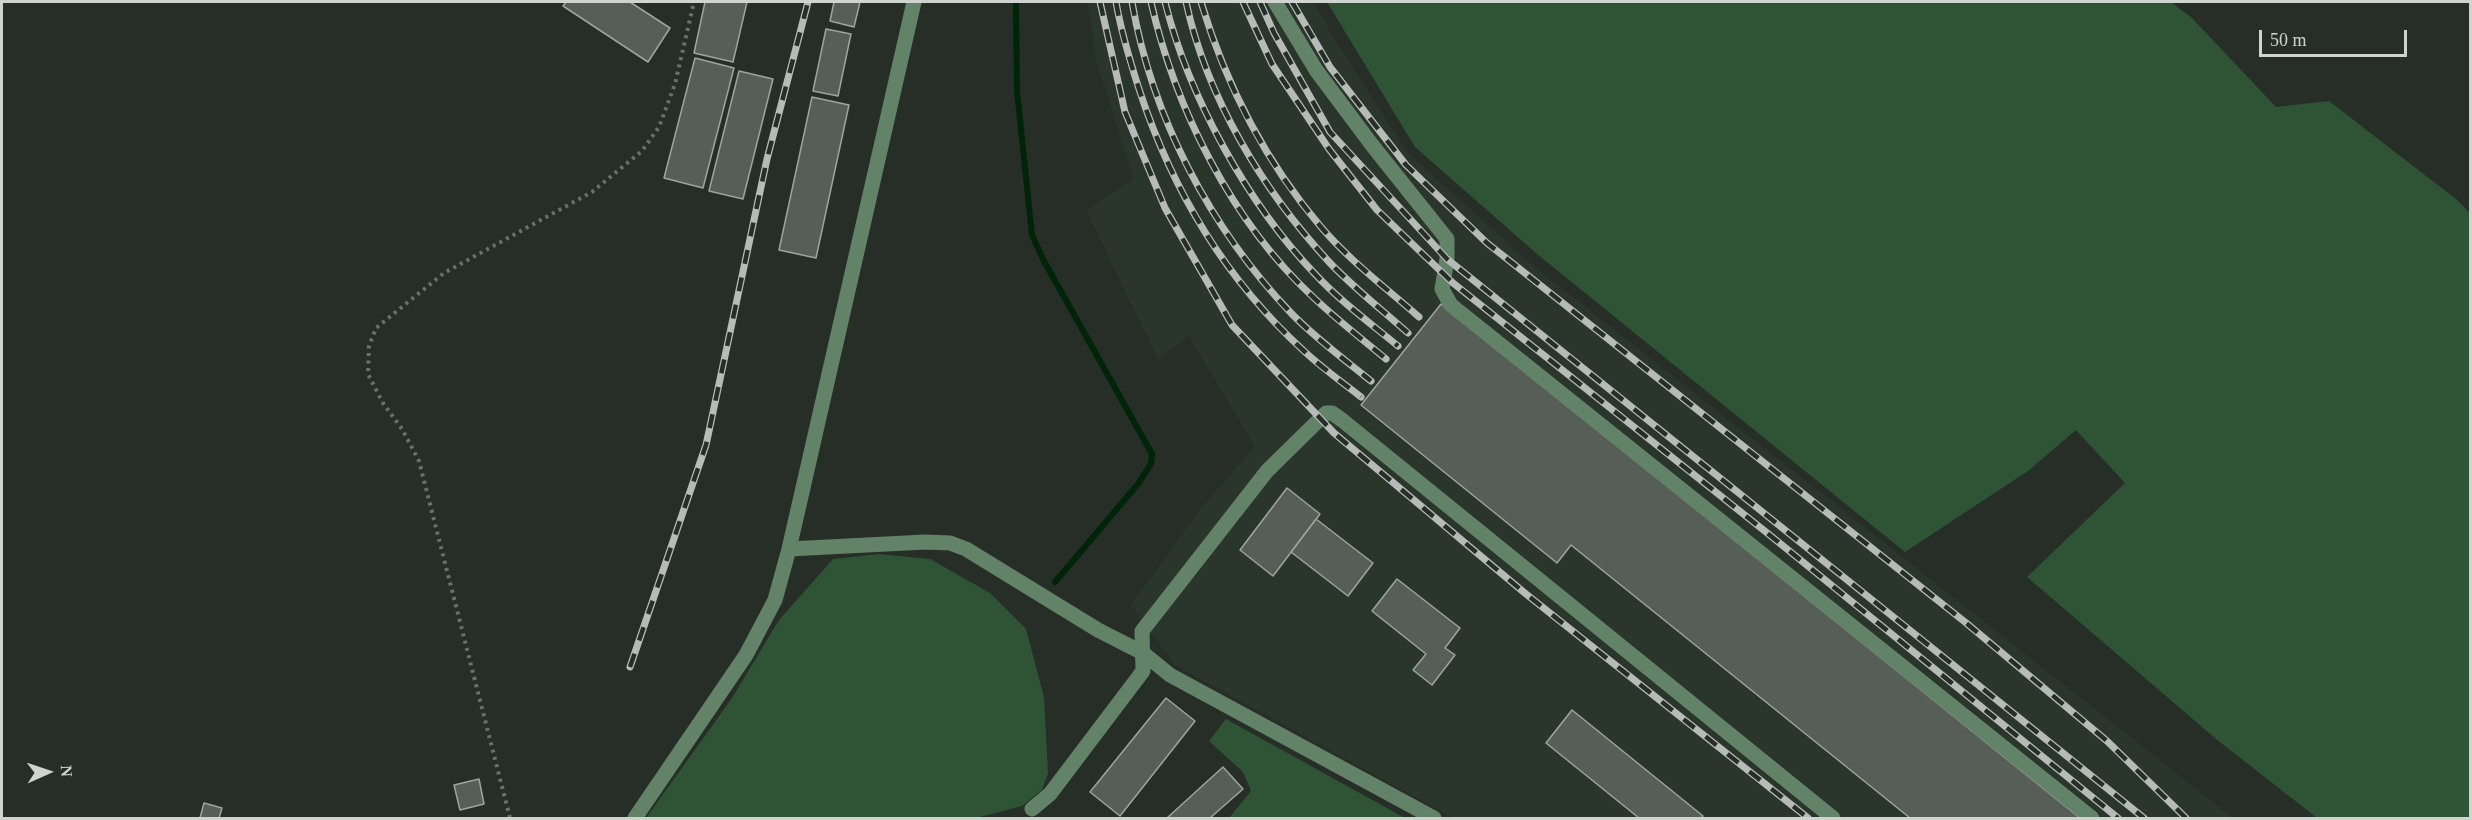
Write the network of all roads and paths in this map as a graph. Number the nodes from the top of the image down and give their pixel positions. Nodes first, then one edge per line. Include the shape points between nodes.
1 (694, 2) edge
2 (914, 2) edge
3 (1275, 2) edge
4 (789, 549) junction
5 (1143, 653) junction
6 (1032, 809) dead end
7 (510, 819) edge
8 (635, 819) edge
9 (1434, 819) edge
10 (1833, 819) edge
11 (2092, 819) edge

1 - 7 path via 675,84 658,127 642,151 592,192 444,273 376,328 369,346 368,374 419,461
2 - 4 street
3 - 11 street via 1316,70 1447,239 1442,289 1451,305
4 - 5 street via 950,543
4 - 8 street via 775,600 746,656
5 - 6 street via 1143,671 1050,794
5 - 9 street via 1170,675
5 - 10 street via 1142,631 1267,471 1326,413 1332,413

